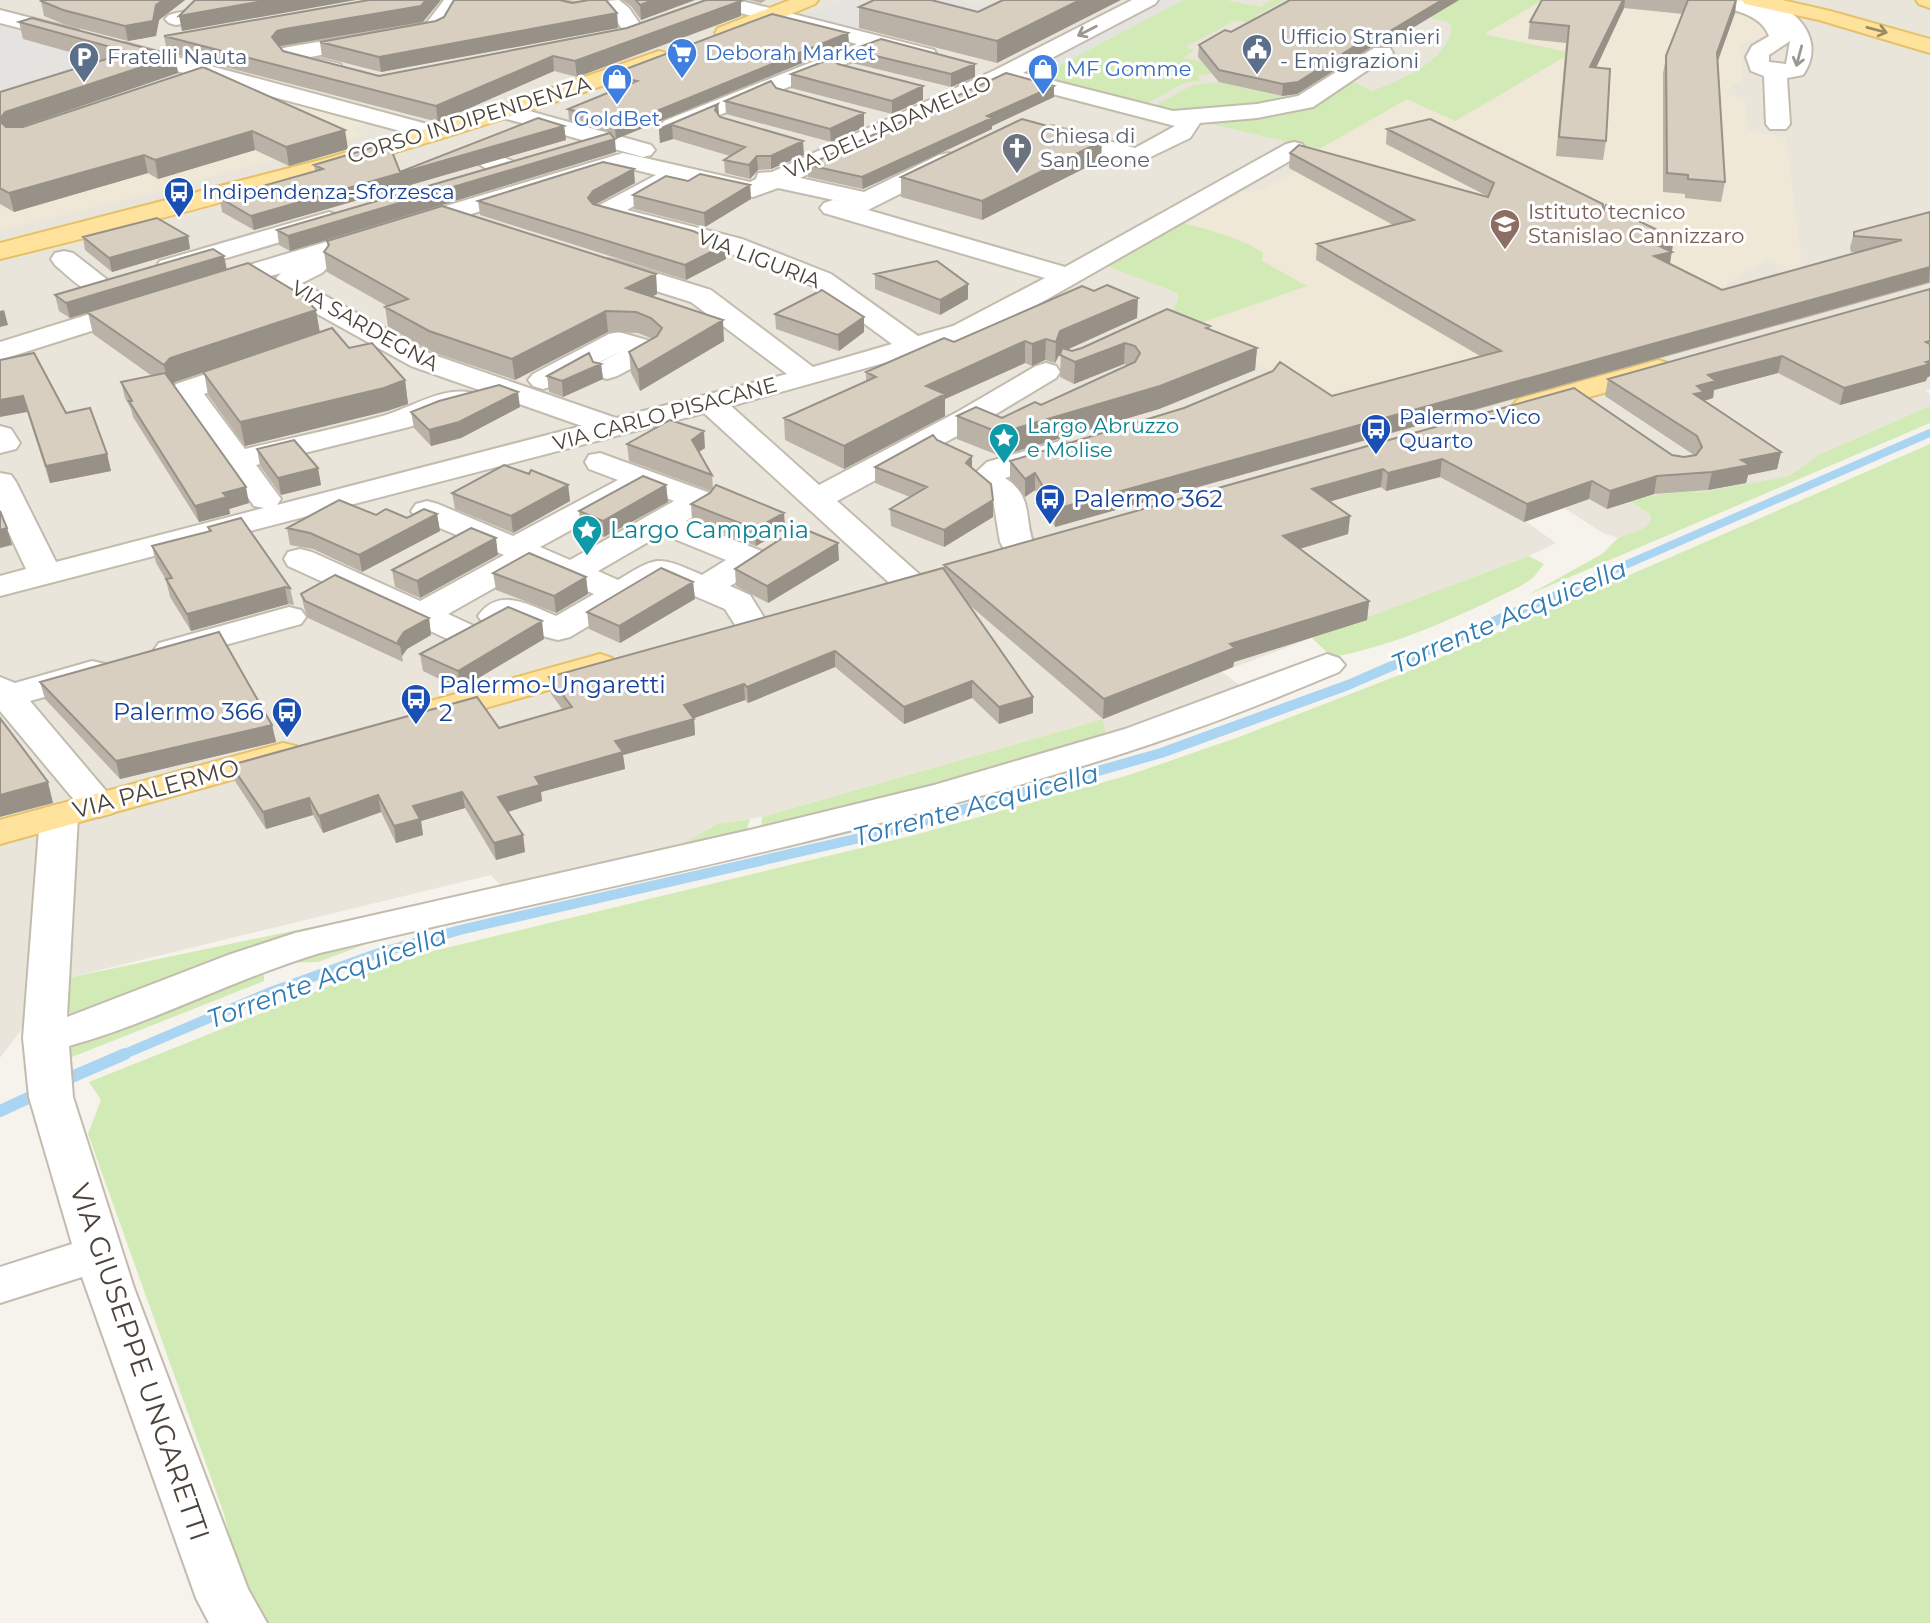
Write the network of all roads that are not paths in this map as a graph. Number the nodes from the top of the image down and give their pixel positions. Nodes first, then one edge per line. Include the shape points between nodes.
1 (200, 0) edge
2 (454, 0) edge
3 (808, 0) edge
4 (1148, 0) edge
5 (1716, 0) edge
6 (1742, 0) edge
7 (1752, 0) edge
8 (716, 1) edge
9 (37, 3) dead end
10 (294, 9) edge
11 (694, 10) edge
12 (545, 11) edge
13 (0, 14) edge
14 (773, 15) junction
15 (659, 24) edge
16 (171, 32) junction
17 (207, 35) edge
18 (699, 43) edge
19 (878, 43) junction
20 (1930, 46) edge
21 (124, 50) junction
22 (675, 52) edge
23 (1382, 53) dead end
24 (288, 54) junction
25 (204, 71) junction
26 (1776, 72) junction
27 (356, 75) edge
28 (1003, 75) junction
29 (169, 87) edge
30 (926, 91) dead end
31 (1085, 96) junction
32 (953, 98) junction
33 (1141, 110) junction
34 (504, 111) junction
35 (857, 114) edge
36 (1181, 120) junction
37 (1778, 124) dead end
38 (893, 125) junction
39 (434, 133) junction
40 (600, 140) junction
41 (1080, 140) junction
42 (794, 142) edge
43 (1294, 149) edge
44 (559, 152) edge
45 (966, 152) edge
46 (624, 153) junction
47 (831, 153) junction
48 (533, 159) edge
49 (466, 179) edge
50 (658, 182) edge
51 (763, 185) junction
52 (411, 191) edge
53 (856, 205) junction
54 (373, 207) edge
55 (348, 214) edge
56 (446, 215) junction
57 (486, 228) edge
58 (0, 251) edge
59 (303, 257) junction
60 (578, 257) edge
61 (64, 259) dead end
62 (1067, 276) junction
63 (114, 283) junction
64 (184, 293) edge
65 (157, 302) edge
66 (118, 313) junction
67 (367, 329) junction
68 (328, 342) edge
69 (914, 346) junction
70 (0, 351) edge
71 (1693, 359) edge
72 (276, 360) edge
73 (607, 370) dead end
74 (1046, 372) dead end
75 (808, 377) junction
76 (509, 391) junction
77 (1575, 392) junction
78 (709, 402) junction
79 (1034, 410) edge
80 (1607, 413) edge
81 (1495, 414) edge
82 (970, 417) junction
83 (613, 427) junction
84 (0, 435) edge
85 (1091, 441) edge
86 (0, 444) edge
87 (236, 460) junction
88 (600, 462) dead end
89 (642, 478) junction
90 (0, 482) edge
91 (568, 487) edge
92 (265, 499) dead end
93 (817, 499) junction
94 (602, 500) junction
95 (427, 511) edge
96 (660, 522) junction
97 (471, 530) junction
98 (1033, 545) joint
99 (435, 549) edge
100 (521, 552) junction
101 (988, 558) edge
102 (300, 559) dead end
103 (399, 568) edge
104 (942, 571) edge
105 (571, 573) junction
106 (46, 575) junction
107 (907, 581) junction
108 (0, 586) edge
109 (363, 587) junction
110 (704, 588) junction
111 (868, 592) edge
112 (620, 593) junction
113 (422, 614) junction
114 (289, 617) dead end
115 (751, 624) edge
116 (464, 634) junction
117 (432, 652) edge
118 (632, 656) edge
119 (1327, 665) dead end
120 (2, 694) edge
121 (406, 720) edge
122 (312, 746) edge
123 (99, 805) junction
124 (59, 816) junction
125 (0, 832) edge
126 (48, 1068) junction
127 (98, 1254) junction
128 (0, 1285) edge
129 (239, 1623) edge

1 - 16 street
2 - 24 street via 429,29
3 - 14 main road
4 -> 28 street, VIA DELL'ADAMELLO
5 - 26 street via 1754,11 1778,28 1781,38 1757,57 1759,66
6 -> 26 street via 1782,15 1801,35 1795,70
7 -> 20 main road
8 - 11 street
8 - 14 street
9 - 13 street
10 - 16 street
10 - 17 street
12 - 15 street via 622,12 625,35
13 - 21 street
14 - 18 main road
14 - 19 street
16 - 21 street
19 - 28 street
19 - 46 street via 762,88
21 - 25 street
22 - 34 main road, CORSO INDIPENDENZA
23 - 36 street via 1305,102
24 - 25 street
24 - 27 street
25 - 29 street
25 - 39 street
26 - 37 street
28 - 31 street
28 - 32 street, VIA DELL'ADAMELLO
30 - 32 street
31 - 33 street
31 - 41 street via 1035,123
32 - 38 street, VIA DELL'ADAMELLO
33 - 36 street
33 - 41 street
34 - 39 main road, CORSO INDIPENDENZA
34 - 40 street
35 - 38 street
36 - 41 street via 1182,133 1138,156
38 - 47 street, VIA DELL'ADAMELLO
39 - 58 main road, CORSO INDIPENDENZA
40 - 44 street
40 - 46 street
42 - 47 street
43 - 62 street, VIA CARLO PISACANE
45 - 53 street
46 - 51 street
46 - 56 street
47 - 51 street, VIA DELL'ADAMELLO
48 - 49 street via 495,162
50 - 69 street, VIA LIGURIA via 605,212 733,245 822,280
51 - 53 street
52 - 54 street
53 - 62 street
55 - 63 street via 302,220 198,250
56 - 57 street
56 - 59 street
59 - 64 street
59 - 67 street, VIA SARDEGNA via 317,265 284,284
60 - 75 street via 701,296
61 - 63 street
62 - 69 street, VIA CARLO PISACANE via 963,332
63 - 66 street
65 - 66 street
66 - 70 street
67 - 68 street
67 - 76 street, VIA SARDEGNA via 421,360
69 - 75 street, VIA CARLO PISACANE
71 - 77 main road
72 - 87 street via 186,390
73 - 76 street via 647,349 619,340
74 - 82 street
75 - 78 street, VIA CARLO PISACANE
76 - 83 street, VIA SARDEGNA
76 - 87 street
77 - 80 street
77 - 81 main road
78 - 83 street, VIA CARLO PISACANE
78 - 93 street
79 - 82 street
82 - 93 street
83 - 106 street, VIA CARLO PISACANE
84 - 86 street via 5,443
85 - 98 street via 970,457 985,479 1005,493 1014,511 1015,542
87 - 92 street
88 - 89 street
89 - 94 street
89 - 96 street via 699,500
90 - 106 street
91 - 94 street
93 - 107 street
94 - 100 street
95 - 97 street
96 - 105 street
96 - 110 street via 752,558
97 - 99 street
97 - 100 street
98 - 101 main road
100 - 105 street
100 - 113 street
102 - 109 street
103 - 109 street
104 - 107 main road
105 - 112 street
106 - 108 street, VIA CARLO PISACANE
107 - 111 main road
109 - 113 street
110 - 112 street via 660,569
110 - 115 street via 738,602
112 - 116 street via 558,630 509,608
113 - 116 street
114 - 120 street
116 - 117 street
118 - 121 main road
119 - 126 street via 1257,695 1056,764 824,826 310,942 250,961 85,1029
120 - 123 street
122 - 123 main road, VIA PALERMO
123 - 124 main road, VIA PALERMO
124 - 125 main road, VIA PALERMO
124 - 126 street, VIA GIUSEPPE UNGARETTI
126 - 127 street, VIA GIUSEPPE UNGARETTI
127 - 128 street
127 - 129 street, VIA GIUSEPPE UNGARETTI via 224,1598

